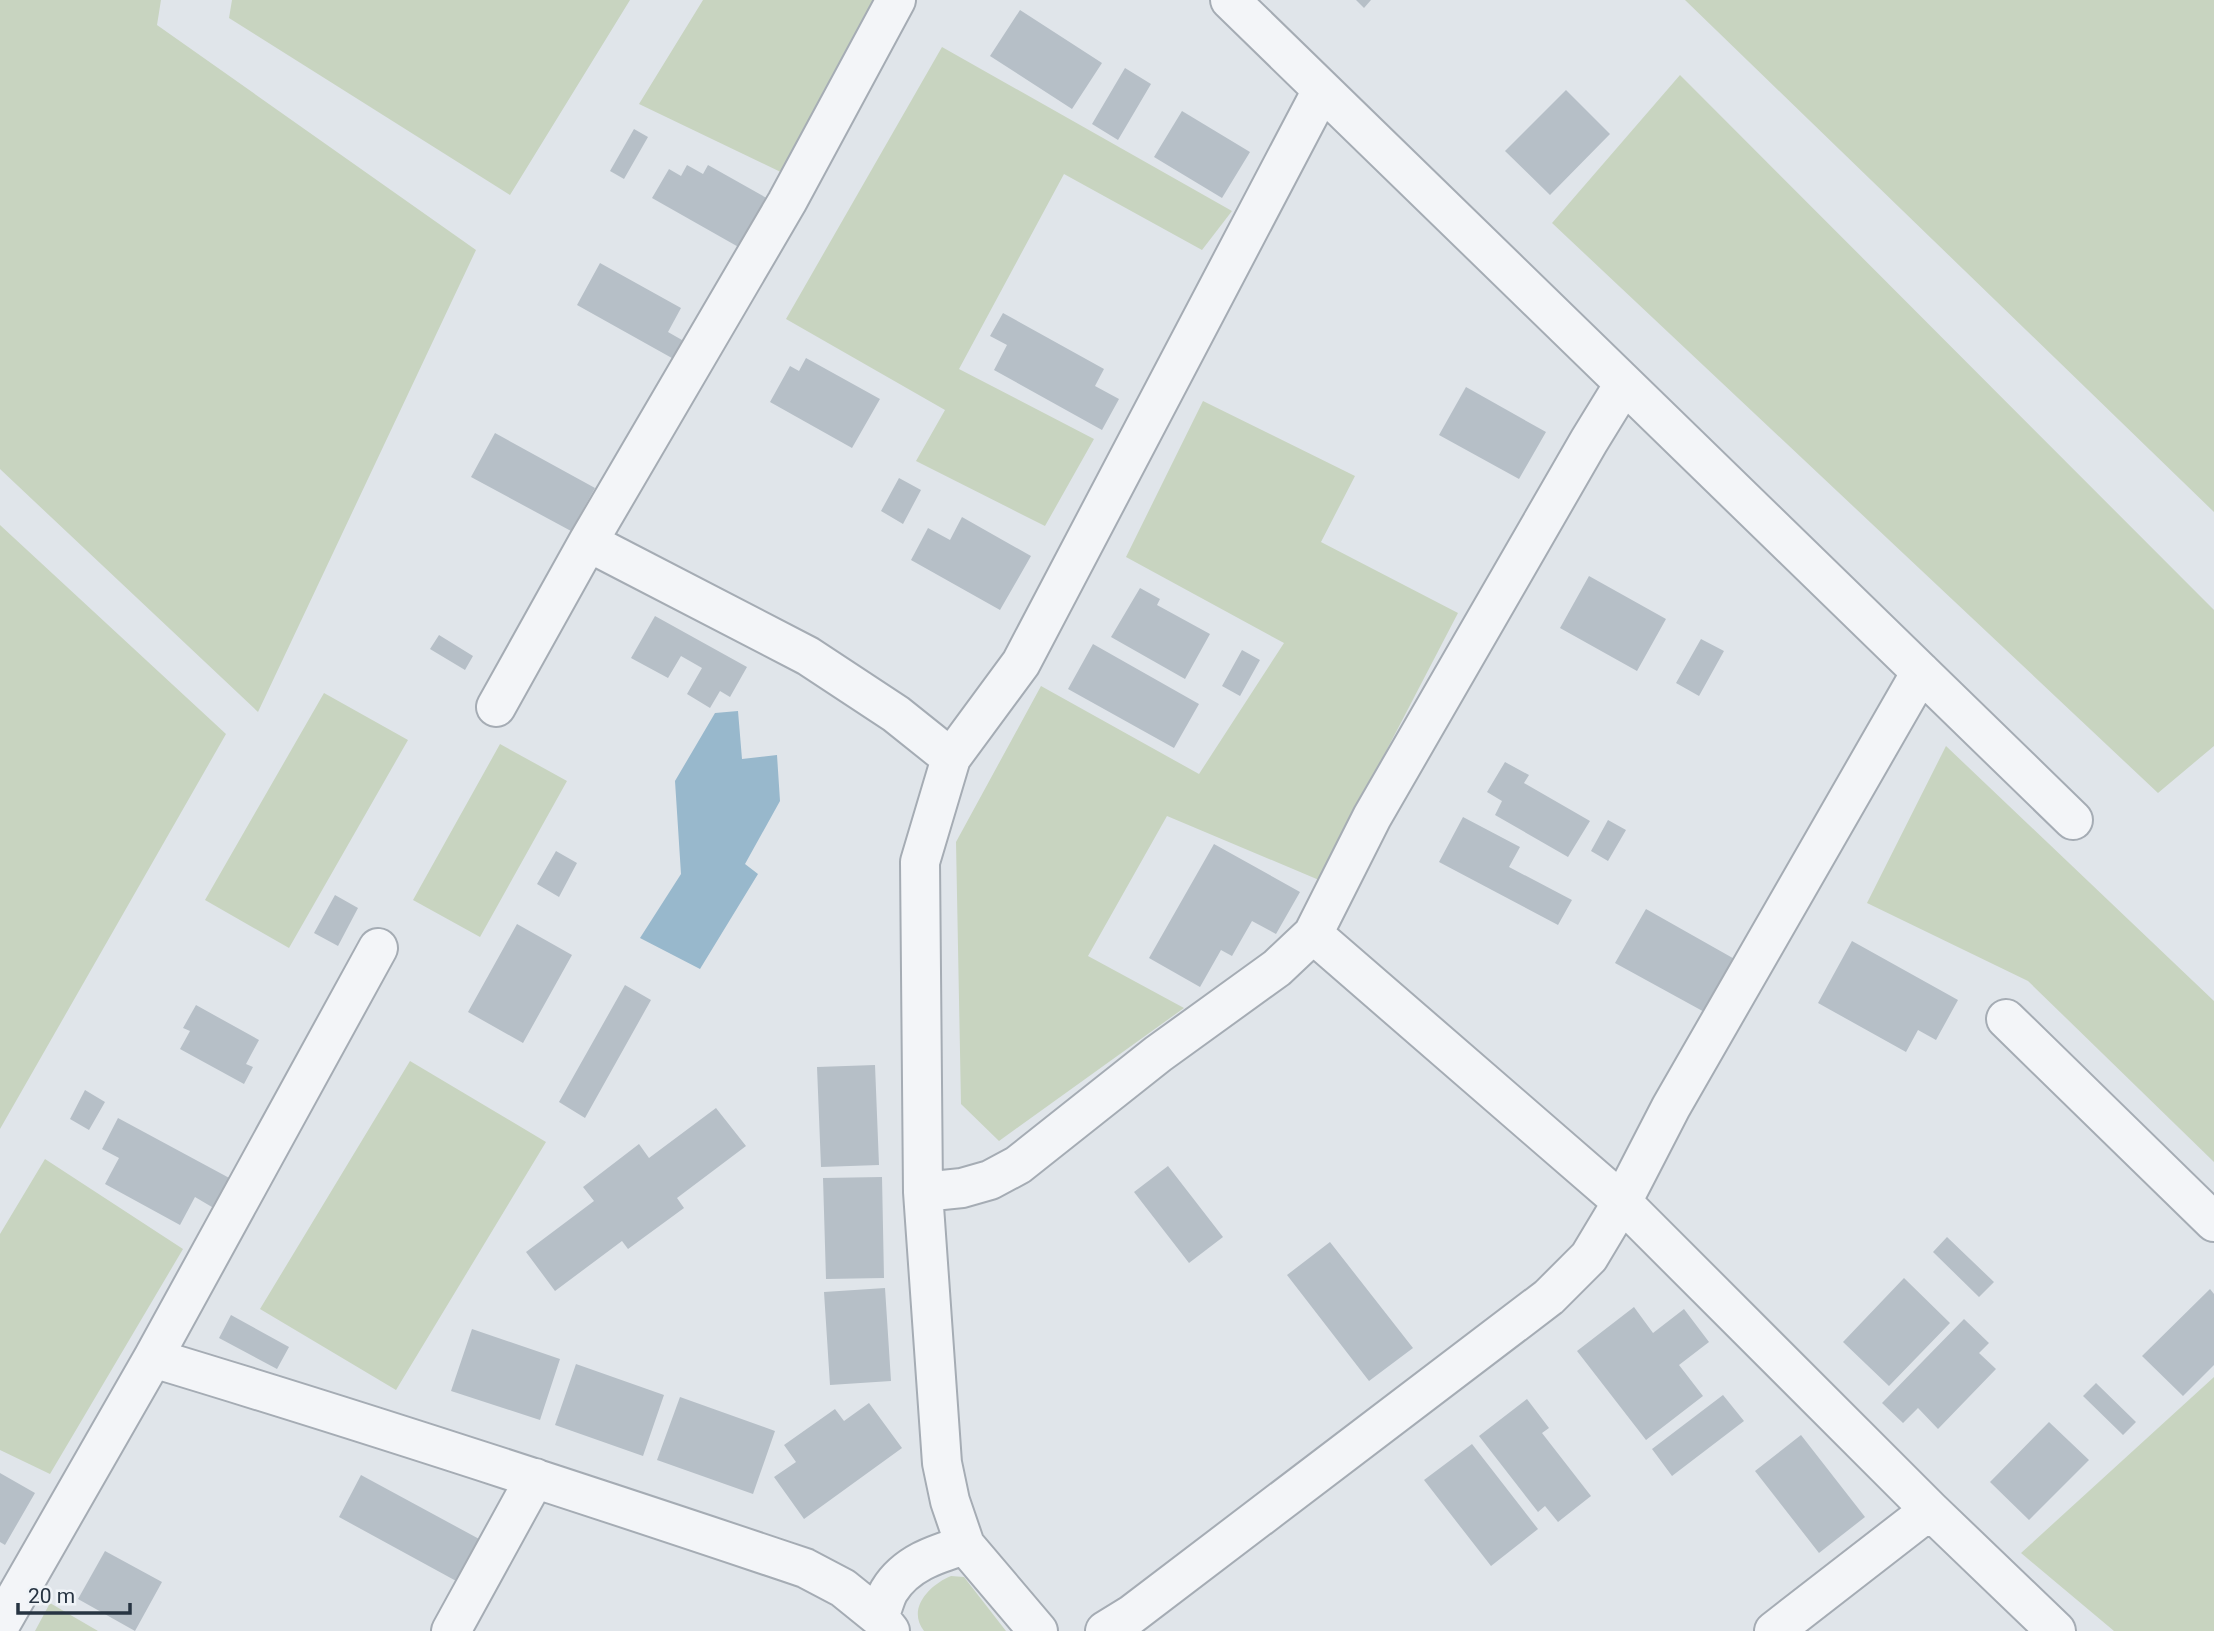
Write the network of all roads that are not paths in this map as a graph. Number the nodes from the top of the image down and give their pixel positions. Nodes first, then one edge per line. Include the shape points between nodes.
1 (896, 0) edge
2 (1230, 0) edge
3 (1322, 90) junction
4 (1624, 384) junction
5 (588, 542) junction
6 (1921, 672) junction
7 (496, 707) dead end
8 (951, 758) junction
9 (2073, 820) dead end
10 (1313, 934) junction
11 (378, 948) dead end
12 (2006, 1019) dead end
13 (923, 1192) junction
14 (1622, 1202) junction
15 (2214, 1222) edge
16 (153, 1358) junction
17 (535, 1478) junction
18 (1930, 1510) junction
19 (965, 1545) junction
20 (885, 1624) edge
21 (0, 1625) edge
22 (451, 1631) edge
23 (1038, 1631) edge
24 (1105, 1631) edge
25 (1774, 1631) edge
26 (2056, 1631) edge

1 - 5 street via 787,202
2 - 3 street
3 - 4 street
3 - 8 street via 1021,663
4 - 6 street
4 - 10 street via 1372,817
5 - 7 street
5 - 8 street via 808,656 896,714
6 - 9 street
6 - 14 street via 1671,1107
8 - 13 street via 920,862
10 - 13 street via 1277,968 1158,1054 1018,1166 962,1188
10 - 14 street
11 - 16 street
12 - 15 street
13 - 19 street via 942,1464
14 - 18 street
14 - 24 street via 1589,1257 1549,1297
16 - 17 street
16 - 21 street
17 - 20 street via 805,1568 843,1588
17 - 22 street
18 - 25 street
18 - 26 street
19 - 20 street via 925,1558 904,1573 890,1590
19 - 23 street

